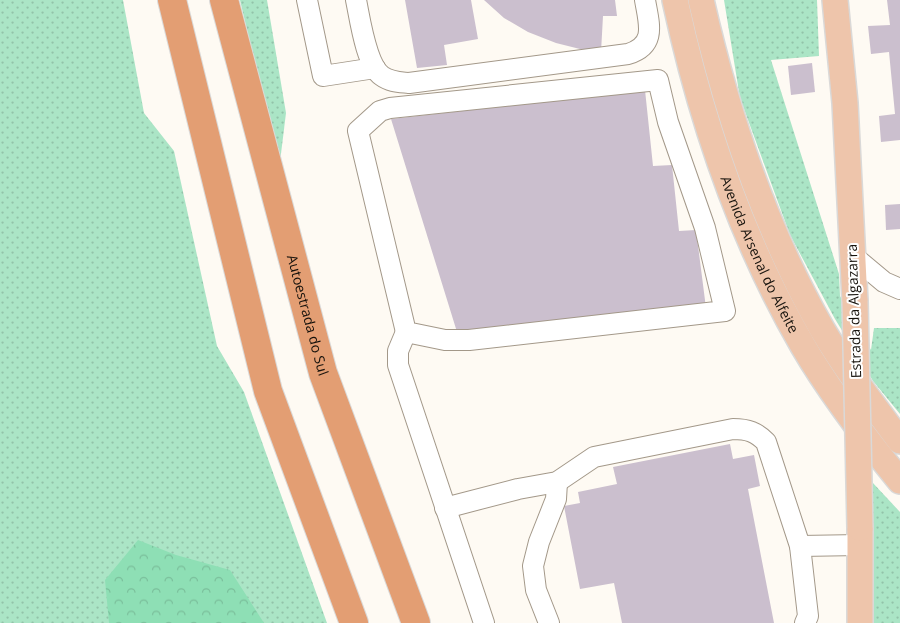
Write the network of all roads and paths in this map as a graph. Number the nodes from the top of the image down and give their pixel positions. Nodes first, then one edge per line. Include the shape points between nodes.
1 (172, 0) edge
2 (224, 0) edge
3 (308, 0) edge
4 (356, 0) edge
5 (645, 0) edge
6 (675, 0) edge
7 (701, 0) edge
8 (835, 0) edge
9 (374, 68) junction
10 (853, 256) junction
11 (900, 289) edge
12 (406, 332) junction
13 (900, 441) edge
14 (900, 481) edge
15 (556, 482) junction
16 (445, 508) junction
17 (860, 537) junction
18 (800, 546) junction
19 (354, 623) edge
20 (416, 623) edge
21 (484, 623) edge
22 (549, 623) edge
23 (805, 623) edge
24 (860, 623) edge

1 - 19 highway via 268,390
2 - 20 highway, Autoestrada do Sul via 323,373
3 - 9 street via 323,76
4 - 9 street
5 - 9 street via 649,35 644,46 628,54 409,83 396,82
6 - 14 main road, Avenida Arsenal do Alfeite via 693,76 721,168 770,286 839,402
7 - 13 main road, Avenida Arsenal do Alfeite via 736,131 782,250 833,346
8 - 10 main road, Estrada da Algazarra via 845,103
10 - 11 street via 884,282
10 - 17 main road, Estrada da Algazarra, bridge
12 - 12 street via 445,340 469,340 725,311 705,228 668,122 658,80 390,108 380,111 358,131
12 - 16 street via 398,351 398,366
15 - 16 street
15 - 18 street via 594,457 746,429 766,442
15 - 22 street via 556,499 533,566 536,590
16 - 21 street
17 - 18 street
17 - 24 main road, Estrada da Algazarra
18 - 23 street via 808,616

